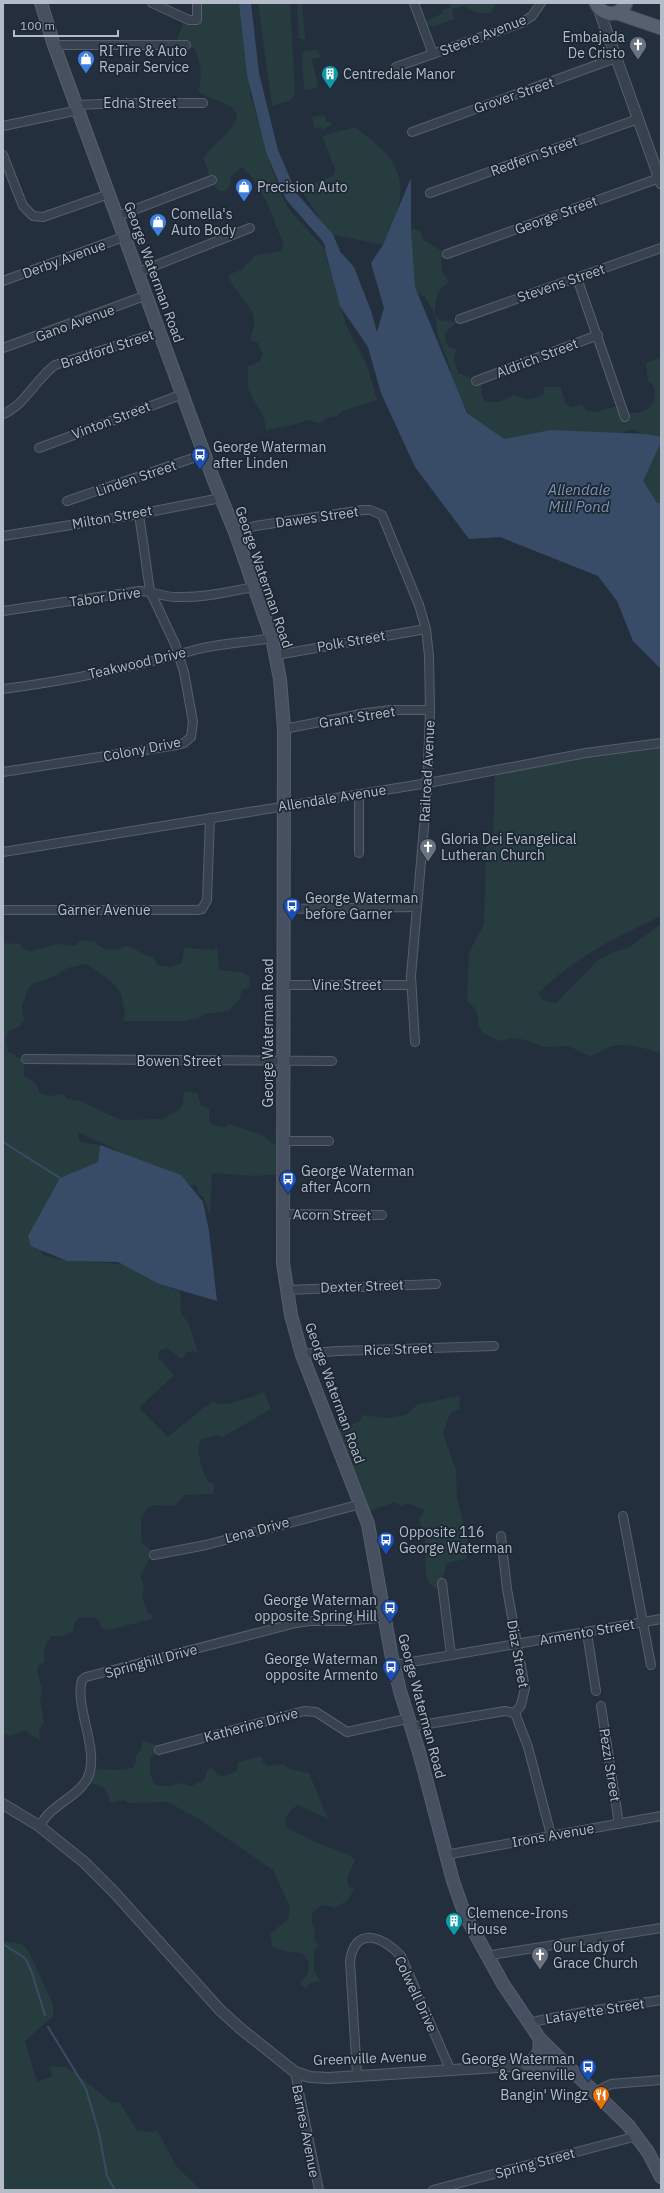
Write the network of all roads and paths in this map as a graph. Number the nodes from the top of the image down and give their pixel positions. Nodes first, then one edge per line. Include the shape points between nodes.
1 (41, 3) edge
2 (152, 3) edge
3 (197, 3) edge
4 (414, 3) edge
5 (541, 3) edge
6 (626, 3) edge
7 (630, 3) edge
8 (597, 5) edge
9 (616, 13) junction
10 (659, 27) edge
11 (610, 38) junction
12 (54, 45) junction
13 (186, 45) dead end
14 (433, 54) junction
15 (616, 58) junction
16 (396, 67) dead end
17 (203, 103) dead end
18 (78, 107) junction
19 (638, 119) junction
20 (3, 126) edge
21 (412, 132) dead end
22 (3, 155) edge
23 (660, 176) edge
24 (212, 180) dead end
25 (430, 193) dead end
26 (109, 194) junction
27 (118, 216) junction
28 (250, 228) dead end
29 (126, 236) junction
30 (661, 248) edge
31 (447, 254) dead end
32 (139, 272) junction
33 (577, 278) junction
34 (3, 281) edge
35 (147, 295) junction
36 (460, 319) dead end
37 (160, 332) junction
38 (598, 335) junction
39 (3, 348) edge
40 (476, 381) dead end
41 (183, 394) junction
42 (3, 414) edge
43 (625, 417) dead end
44 (39, 448) dead end
45 (205, 454) junction
46 (221, 498) junction
47 (67, 501) dead end
48 (376, 512) joint
49 (139, 514) junction
50 (235, 532) junction
51 (3, 536) edge
52 (254, 587) junction
53 (150, 591) junction
54 (3, 612) edge
55 (426, 629) junction
56 (272, 638) junction
57 (276, 654) junction
58 (179, 655) junction
59 (3, 689) edge
60 (430, 710) junction
61 (284, 729) junction
62 (661, 743) edge
63 (3, 772) edge
64 (428, 783) junction
65 (359, 794) junction
66 (284, 806) junction
67 (210, 818) junction
68 (3, 852) edge
69 (359, 853) dead end
70 (417, 908) junction
71 (284, 909) junction
72 (6, 910) dead end
73 (283, 985) junction
74 (411, 986) junction
75 (415, 1042) dead end
76 (26, 1059) dead end
77 (284, 1060) junction
78 (332, 1061) dead end
79 (329, 1140) dead end
80 (284, 1141) junction
81 (283, 1214) junction
82 (382, 1215) dead end
83 (436, 1284) dead end
84 (287, 1290) junction
85 (494, 1346) dead end
86 (302, 1355) junction
87 (360, 1504) junction
88 (623, 1516) dead end
89 (501, 1536) dead end
90 (154, 1555) dead end
91 (442, 1583) dead end
92 (385, 1617) junction
93 (661, 1619) edge
94 (642, 1622) junction
95 (587, 1633) junction
96 (518, 1644) junction
97 (451, 1655) junction
98 (394, 1665) junction
99 (651, 1665) dead end
100 (596, 1691) dead end
101 (601, 1706) dead end
102 (514, 1713) junction
103 (409, 1723) junction
104 (159, 1750) dead end
105 (3, 1804) edge
106 (661, 1816) edge
107 (619, 1824) junction
108 (39, 1826) junction
109 (552, 1835) junction
110 (445, 1855) junction
111 (661, 1928) edge
112 (488, 1957) junction
113 (661, 2000) edge
114 (530, 2024) junction
115 (540, 2039) junction
116 (552, 2050) junction
117 (533, 2063) junction
118 (570, 2068) junction
119 (450, 2069) junction
120 (295, 2072) junction
121 (357, 2075) junction
122 (661, 2080) edge
123 (595, 2092) junction
124 (637, 2136) junction
125 (658, 2163) edge
126 (661, 2177) edge
127 (318, 2190) edge
128 (433, 2190) edge

1 - 12 main road, George Waterman Road
2 - 3 street via 189,20 197,20
4 - 14 street
5 - 14 street, Steere Avenue via 532,16 521,23
6 - 9 main road
7 - 10 main road via 636,13
8 - 9 main road via 607,13
8 - 11 street
9 - 10 main road
9 - 11 street via 610,24
11 - 15 street
12 - 13 street
12 - 18 main road, George Waterman Road
14 - 16 street, Steere Avenue
15 - 19 street
15 - 21 street, Grover Street
17 - 18 street, Edna Street via 122,102
18 - 20 street, Edna Street
18 - 26 main road, George Waterman Road
19 - 23 street
19 - 25 street, Redfern Street
22 - 26 street via 23,206 34,216 43,217
23 - 31 street, George Street
24 - 27 street
26 - 27 main road, George Waterman Road
27 - 29 main road, George Waterman Road
28 - 32 street
29 - 32 main road, George Waterman Road
29 - 34 street, Derby Avenue
30 - 33 street, Stevens Street
32 - 35 main road, George Waterman Road
33 - 36 street, Stevens Street
33 - 38 street
35 - 37 main road, George Waterman Road
35 - 39 street, Gano Avenue
37 - 41 main road, George Waterman Road
37 - 42 street, Bradford Street via 56,365 48,370 13,410
38 - 40 street, Aldrich Street
38 - 43 street
41 - 44 street, Vinton Street
41 - 45 main road, George Waterman Road
45 - 46 main road, George Waterman Road
45 - 47 street, Linden Street
46 - 49 street, Milton Street
46 - 50 main road, George Waterman Road
48 - 50 street, Dawes Street via 363,510 332,513
48 - 55 street, Railroad Avenue via 382,515 419,605
49 - 51 street, Milton Street
49 - 53 street, Colony Drive
50 - 52 main road, George Waterman Road
52 - 53 street, Tabor Drive via 195,597 167,596
52 - 56 main road, George Waterman Road
53 - 54 street, Tabor Drive
53 - 58 street, Colony Drive
55 - 57 street, Polk Street
55 - 60 street, Railroad Avenue
56 - 57 main road, George Waterman Road
56 - 58 street, Teakwood Drive via 191,650
57 - 61 main road, George Waterman Road via 282,690
58 - 59 street, Teakwood Drive via 82,676
58 - 63 street, Colony Drive via 193,722 193,732 188,740 177,745
60 - 61 street, Grant Street via 366,713
60 - 64 street, Railroad Avenue
61 - 66 main road, George Waterman Road
62 - 64 street, Allendale Avenue via 586,752
64 - 65 street, Allendale Avenue
64 - 70 street, Railroad Avenue
65 - 66 street, Allendale Avenue
65 - 69 street
66 - 67 street, Allendale Avenue
66 - 71 main road, George Waterman Road
67 - 68 street, Allendale Avenue
67 - 72 street, Garner Avenue via 206,900 202,909
70 - 71 street
70 - 74 street, Railroad Avenue
71 - 73 main road, George Waterman Road
73 - 74 street, Vine Street
73 - 77 main road, George Waterman Road
74 - 75 street, Railroad Avenue
76 - 77 street, Bowen Street
77 - 78 street, Bowen Street
77 - 80 main road, George Waterman Road
79 - 80 street
80 - 81 main road, George Waterman Road
81 - 82 street, Acorn Street
81 - 84 main road, George Waterman Road via 283,1262
83 - 84 street, Dexter Street
84 - 86 main road, George Waterman Road
85 - 86 street, Rice Street via 312,1352
86 - 87 main road, George Waterman Road
87 - 90 street, Lena Drive via 206,1545
87 - 92 main road, George Waterman Road via 374,1553
88 - 94 street
89 - 96 street, Diaz Street via 507,1589
91 - 97 street
92 - 98 main road, George Waterman Road
92 - 108 street, Springhill Drive via 296,1623 86,1677 82,1680 81,1692 90,1754 91,1768 88,1778 72,1795 52,1810
93 - 94 street, Armento Street
94 - 95 street, Armento Street
94 - 99 street
95 - 96 street, Armento Street
95 - 100 street
96 - 97 street, Armento Street
96 - 102 street, Diaz Street via 525,1694 521,1705
97 - 98 street, Armento Street
98 - 103 main road, George Waterman Road
101 - 107 street, Pezzi Street
102 - 103 street, Katherine Drive via 505,1711
102 - 109 street via 528,1747
103 - 104 street, Katherine Drive via 347,1732 316,1712 304,1710
103 - 110 main road, George Waterman Road
105 - 108 street, Greenville Avenue
106 - 107 street, Irons Avenue
107 - 109 street, Irons Avenue
108 - 120 street, Greenville Avenue via 99,1876 220,2010
109 - 110 street, Irons Avenue
110 - 112 main road, George Waterman Road via 465,1915
111 - 112 street
112 - 114 main road, George Waterman Road
113 - 114 street, Lafayette Street via 583,2012
114 - 115 main road, George Waterman Road
115 - 116 main road, George Waterman Road
115 - 117 main road via 539,2053
116 - 117 main road
116 - 118 main road
117 - 118 main road
117 - 119 street, Greenville Avenue
118 - 123 main road
119 - 121 street, Greenville Avenue
119 - 121 street, Colwell Drive via 401,1956 387,1943 364,1938 354,1946 350,1961
120 - 121 street, Greenville Avenue via 310,2077
120 - 127 street, Barnes Avenue
122 - 123 street via 611,2084
123 - 124 main road
124 - 125 main road
124 - 128 street, Spring Street
125 - 126 main road

